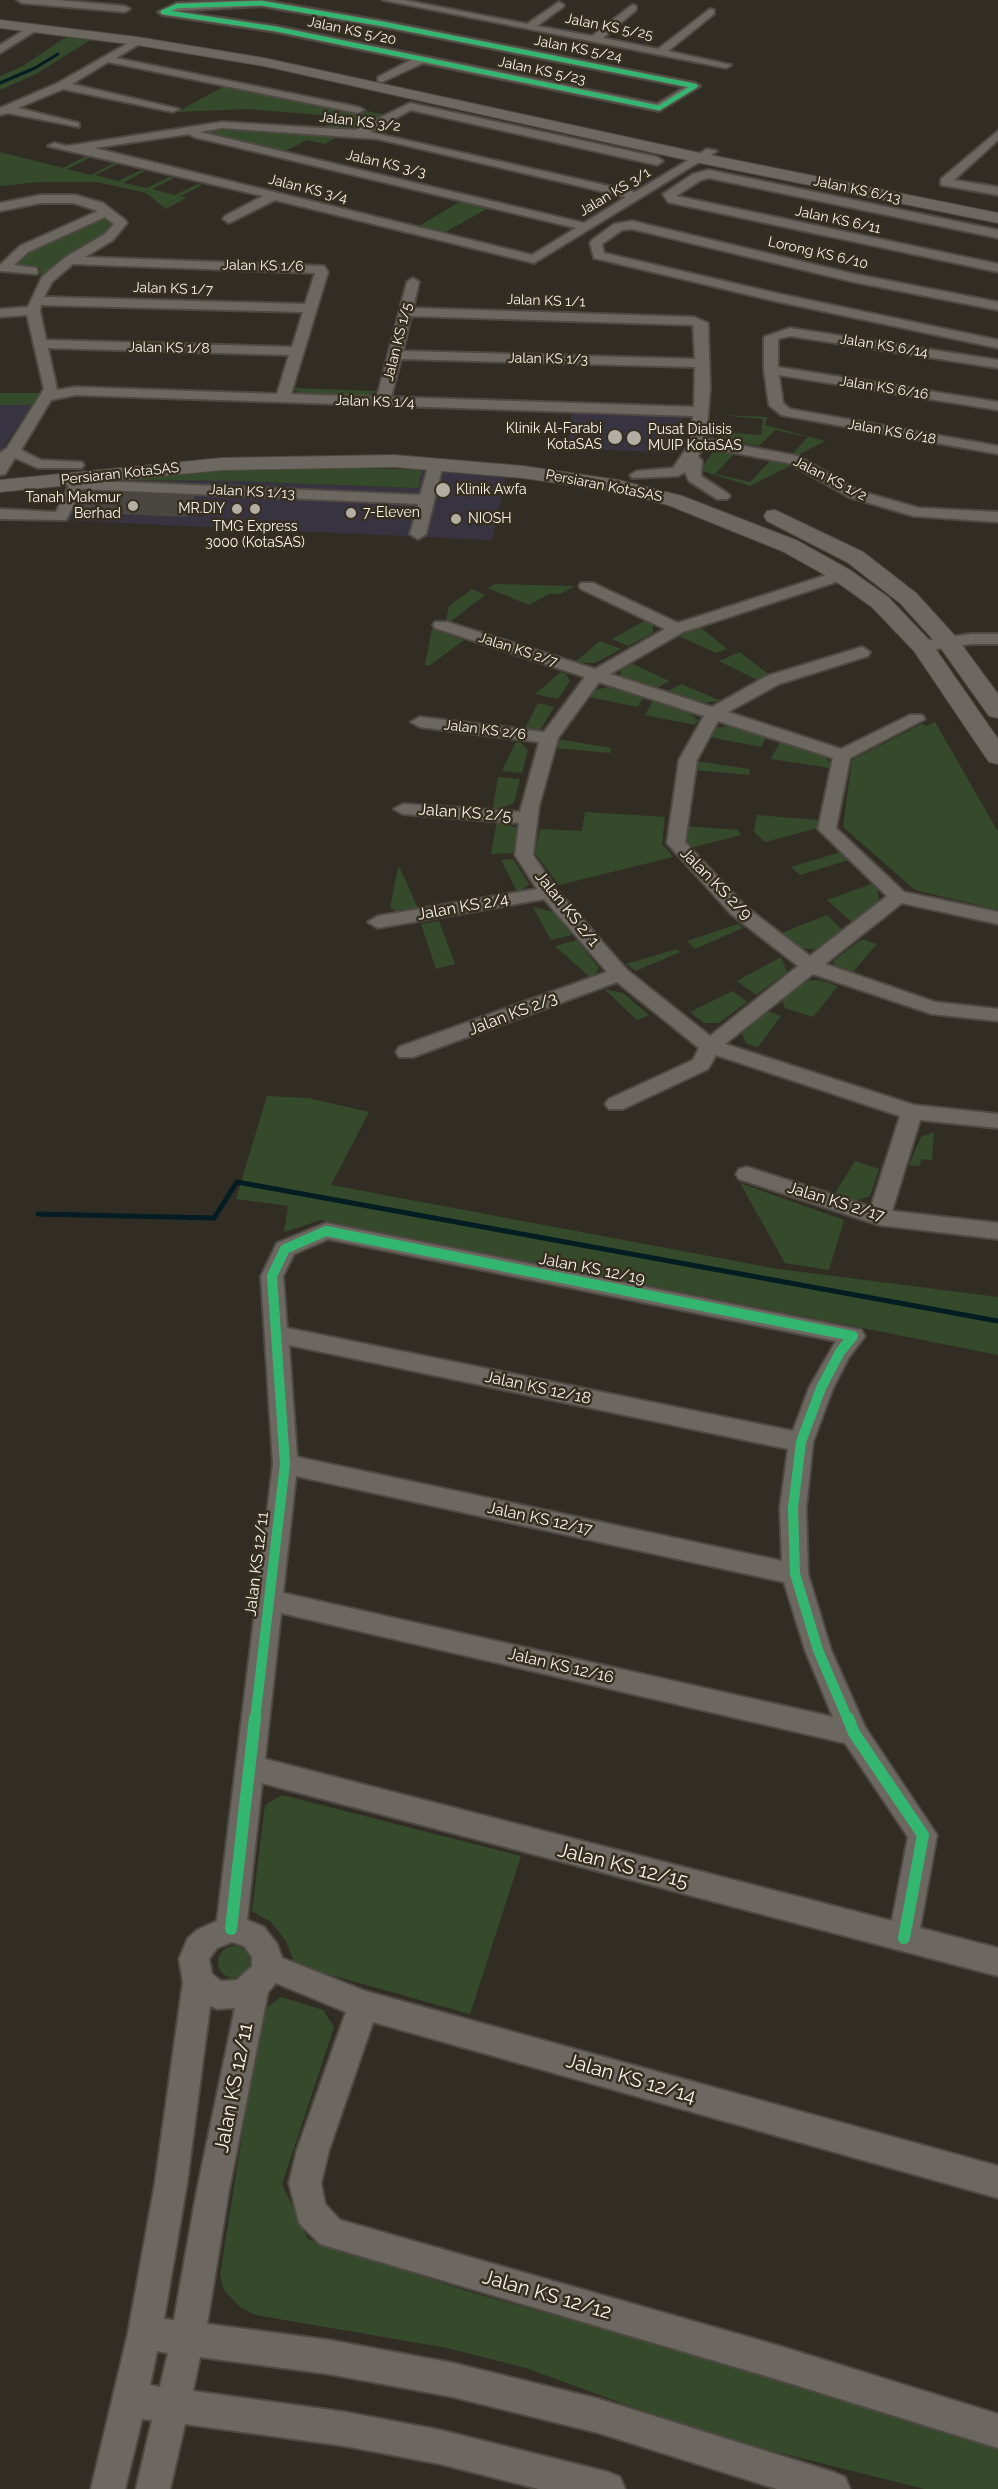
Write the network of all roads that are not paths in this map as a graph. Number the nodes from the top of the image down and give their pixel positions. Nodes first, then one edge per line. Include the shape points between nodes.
1 (21, 0) edge
2 (387, 0) edge
3 (261, 3) joint
4 (65, 4) junction
5 (559, 5) dead end
6 (125, 9) dead end
7 (632, 9) dead end
8 (710, 12) dead end
9 (0, 18) edge
10 (485, 19) junction
11 (45, 20) junction
12 (0, 24) edge
13 (476, 26) dead end
14 (530, 27) junction
15 (466, 32) dead end
16 (456, 39) junction
17 (594, 40) junction
18 (137, 41) junction
19 (0, 50) edge
20 (660, 52) junction
21 (107, 59) junction
22 (420, 59) junction
23 (726, 65) dead end
24 (382, 79) junction
25 (62, 85) junction
26 (659, 108) joint
27 (173, 109) dead end
28 (358, 110) dead end
29 (3, 111) edge
30 (75, 125) dead end
31 (178, 130) junction
32 (357, 134) junction
33 (998, 134) edge
34 (54, 146) dead end
35 (75, 147) junction
36 (698, 153) junction
37 (657, 161) dead end
38 (998, 190) edge
39 (622, 193) junction
40 (273, 196) junction
41 (636, 196) junction
42 (672, 199) joint
43 (0, 207) edge
44 (998, 210) edge
45 (107, 211) junction
46 (998, 218) edge
47 (229, 219) dead end
48 (881, 220) junction
49 (586, 227) junction
50 (998, 234) edge
51 (855, 240) junction
52 (534, 259) joint
53 (70, 260) junction
54 (813, 268) junction
55 (998, 268) edge
56 (32, 271) dead end
57 (413, 282) dead end
58 (775, 297) junction
59 (34, 306) junction
60 (998, 306) edge
61 (310, 308) junction
62 (406, 312) junction
63 (0, 313) edge
64 (41, 344) junction
65 (998, 344) edge
66 (297, 351) junction
67 (395, 355) junction
68 (702, 363) junction
69 (998, 364) edge
70 (771, 370) junction
71 (49, 396) junction
72 (282, 399) junction
73 (383, 402) junction
74 (998, 406) edge
75 (702, 412) junction
76 (695, 449) junction
77 (998, 450) edge
78 (6, 456) edge
79 (436, 464) junction
80 (0, 473) edge
81 (77, 475) junction
82 (637, 475) junction
83 (0, 486) edge
84 (722, 496) junction
85 (426, 500) junction
86 (0, 514) edge
87 (998, 517) edge
88 (418, 534) dead end
89 (842, 575) junction
90 (587, 586) dead end
91 (441, 625) dead end
92 (677, 629) junction
93 (990, 639) edge
94 (948, 642) junction
95 (922, 646) junction
96 (862, 652) dead end
97 (595, 676) junction
98 (998, 711) edge
99 (714, 713) junction
100 (916, 719) dead end
101 (420, 722) dead end
102 (549, 738) junction
103 (842, 755) junction
104 (998, 757) edge
105 (403, 809) dead end
106 (528, 818) junction
107 (549, 893) junction
108 (898, 896) junction
109 (998, 918) edge
110 (378, 921) dead end
111 (810, 966) junction
112 (620, 974) junction
113 (998, 1015) edge
114 (710, 1046) junction
115 (406, 1052) dead end
116 (616, 1104) dead end
117 (912, 1112) junction
118 (998, 1121) edge
119 (747, 1174) dead end
120 (879, 1217) junction
121 (326, 1231) joint
122 (998, 1231) edge
123 (276, 1334) junction
124 (801, 1442) junction
125 (285, 1464) junction
126 (795, 1574) junction
127 (268, 1600) junction
128 (854, 1733) junction
129 (248, 1767) junction
130 (231, 1929) junction
131 (904, 1938) junction
132 (998, 1962) edge
133 (261, 1976) junction
134 (198, 1982) junction
135 (364, 2005) junction
136 (998, 2182) edge
137 (145, 2332) junction
138 (188, 2338) junction
139 (129, 2400) junction
140 (173, 2406) junction
141 (998, 2431) edge
142 (108, 2489) edge
143 (153, 2489) edge
144 (608, 2489) edge
145 (833, 2489) edge

1 - 4 street
2 - 10 street, Jalan KS 5/25
3 - 16 street, Jalan KS 5/24
3 - 22 street, Jalan KS 5/20 via 177,6 163,12 276,29
4 - 6 street
4 - 11 street
5 - 14 street
7 - 17 street
8 - 20 street
9 - 11 street
10 - 13 street
10 - 14 street, Jalan KS 5/25
11 - 12 street
11 - 18 street
11 - 19 street
11 - 24 street via 220,45
14 - 17 street, Jalan KS 5/25
15 - 16 street
16 - 22 street
16 - 26 street, Jalan KS 5/24 via 695,86
17 - 20 street, Jalan KS 5/25
18 - 21 street
18 - 36 street via 264,62
20 - 23 street, Jalan KS 5/25
21 - 25 street
21 - 28 street
22 - 24 street
22 - 26 street, Jalan KS 5/23
24 - 36 street
25 - 27 street
25 - 29 street
29 - 30 street
31 - 32 street, Jalan KS 3/2 via 232,125
31 - 35 street, Jalan KS 3/2
31 - 49 street, Jalan KS 3/3
32 - 37 street via 410,106
32 - 39 street, Jalan KS 3/2
33 - 38 street via 981,155 945,182
34 - 35 street
35 - 40 street, Jalan KS 3/4
36 - 39 street, Jalan KS 3/1
36 - 41 street, Jalan KS 3/1
36 - 44 street
36 - 46 street
39 - 41 street, Jalan KS 3/2
40 - 47 street
40 - 52 street, Jalan KS 3/4
41 - 49 street, Jalan KS 3/1
42 - 48 street, Jalan KS 6/13 via 669,194 709,174
42 - 51 street, Jalan KS 6/11
43 - 45 street via 61,198 87,202
45 - 53 street via 122,223 118,229
45 - 56 street via 24,249 4,268
48 - 50 street, Jalan KS 6/13
48 - 51 street
49 - 52 street, Jalan KS 3/1
51 - 55 street, Jalan KS 6/11
53 - 59 street via 47,280
53 - 61 street, Jalan KS 1/6 via 310,267 322,272
54 - 58 street
54 - 58 street, Lorong KS 6/10 via 632,225 618,227 596,243 598,255
54 - 60 street, Lorong KS 6/10
57 - 62 street, Jalan KS 1/5
58 - 65 street
59 - 61 street, Jalan KS 1/7
59 - 63 street, Jalan KS 1/7
59 - 64 street
61 - 66 street, Jalan KS 1/6
62 - 67 street, Jalan KS 1/5
62 - 68 street, Jalan KS 1/1 via 701,323
64 - 66 street, Jalan KS 1/8
64 - 71 street via 51,389
66 - 72 street, Jalan KS 1/6
67 - 68 street, Jalan KS 1/3
67 - 73 street, Jalan KS 1/5
68 - 75 street
69 - 70 street, Jalan KS 6/14 via 790,332 771,337
70 - 74 street, Jalan KS 6/16
70 - 77 street, Jalan KS 6/18 via 776,405 786,412
71 - 72 street, Jalan KS 1/4 via 76,391
71 - 78 street
72 - 73 street, Jalan KS 1/4
73 - 75 street, Jalan KS 1/4
75 - 76 street
76 - 82 street via 678,472
76 - 84 street via 694,478
76 - 87 street, Jalan KS 1/2 via 792,459 854,494 887,505 934,515
78 - 80 street
78 - 81 street, Jalan KS 1/13
79 - 83 street, Persiaran KotaSAS via 222,464
79 - 85 street
79 - 89 street, Persiaran KotaSAS via 582,480 675,500 779,541
80 - 81 street, Persiaran KotaSAS
81 - 82 street, Persiaran KotaSAS via 218,451 348,449 500,456
81 - 85 street, Jalan KS 1/13
81 - 86 street via 61,518
82 - 84 street, Persiaran KotaSAS
84 - 94 street, Persiaran KotaSAS via 821,537 855,557 908,598
85 - 88 street
89 - 92 street, Jalan KS 2/1
89 - 95 street, Persiaran KotaSAS via 880,602
90 - 92 street
91 - 97 street, Jalan KS 2/7
92 - 97 street, Jalan KS 2/1
93 - 94 street
94 - 95 street
94 - 98 street, Persiaran KotaSAS
95 - 104 street, Persiaran KotaSAS
96 - 99 street via 773,680
97 - 99 street, Jalan KS 2/7
97 - 102 street, Jalan KS 2/1
99 - 103 street, Jalan KS 2/7
99 - 111 street, Jalan KS 2/9 via 688,760 676,843 738,910
100 - 103 street
101 - 102 street, Jalan KS 2/6
102 - 106 street, Jalan KS 2/1
103 - 108 street via 827,829
105 - 106 street, Jalan KS 2/5
106 - 107 street, Jalan KS 2/1 via 524,855
107 - 110 street, Jalan KS 2/4
107 - 112 street, Jalan KS 2/1
108 - 109 street
108 - 111 street
111 - 113 street, Jalan KS 2/9 via 932,1008
111 - 114 street
112 - 114 street, Jalan KS 2/1
112 - 115 street, Jalan KS 2/3
114 - 116 street via 701,1064
114 - 117 street, Jalan KS 2/1
117 - 118 street, Jalan KS 2/1
117 - 120 street
119 - 120 street, Jalan KS 2/17
120 - 122 street, Jalan KS 2/17
121 - 123 street, Jalan KS 12/11 via 285,1249 272,1276
121 - 124 street, Jalan KS 12/19 via 853,1336 821,1388
123 - 124 street, Jalan KS 12/18
123 - 125 street, Jalan KS 12/11
124 - 126 street via 794,1508
125 - 126 street, Jalan KS 12/17
125 - 127 street, Jalan KS 12/11
126 - 128 street via 818,1650
127 - 128 street, Jalan KS 12/16
127 - 129 street, Jalan KS 12/11
128 - 131 street via 923,1835
129 - 130 street, Jalan KS 12/11
129 - 131 street, Jalan KS 12/15
130 - 133 street via 254,1936 267,1954
130 - 134 street via 207,1939 198,1948 194,1959
131 - 132 street, Jalan KS 12/15
133 - 134 street via 230,1997 217,1995
133 - 135 street, Jalan KS 12/14
133 - 138 street, Jalan KS 12/11 via 213,2190
134 - 137 street via 171,2183
135 - 136 street, Jalan KS 12/14
135 - 141 street, Jalan KS 12/12 via 305,2183 310,2212 331,2233
137 - 138 street
137 - 139 street
138 - 140 street, Jalan KS 12/11
138 - 145 street via 329,2357 453,2380 599,2415
139 - 140 street
139 - 142 street
140 - 143 street, Jalan KS 12/11
140 - 144 street via 247,2414 440,2447

